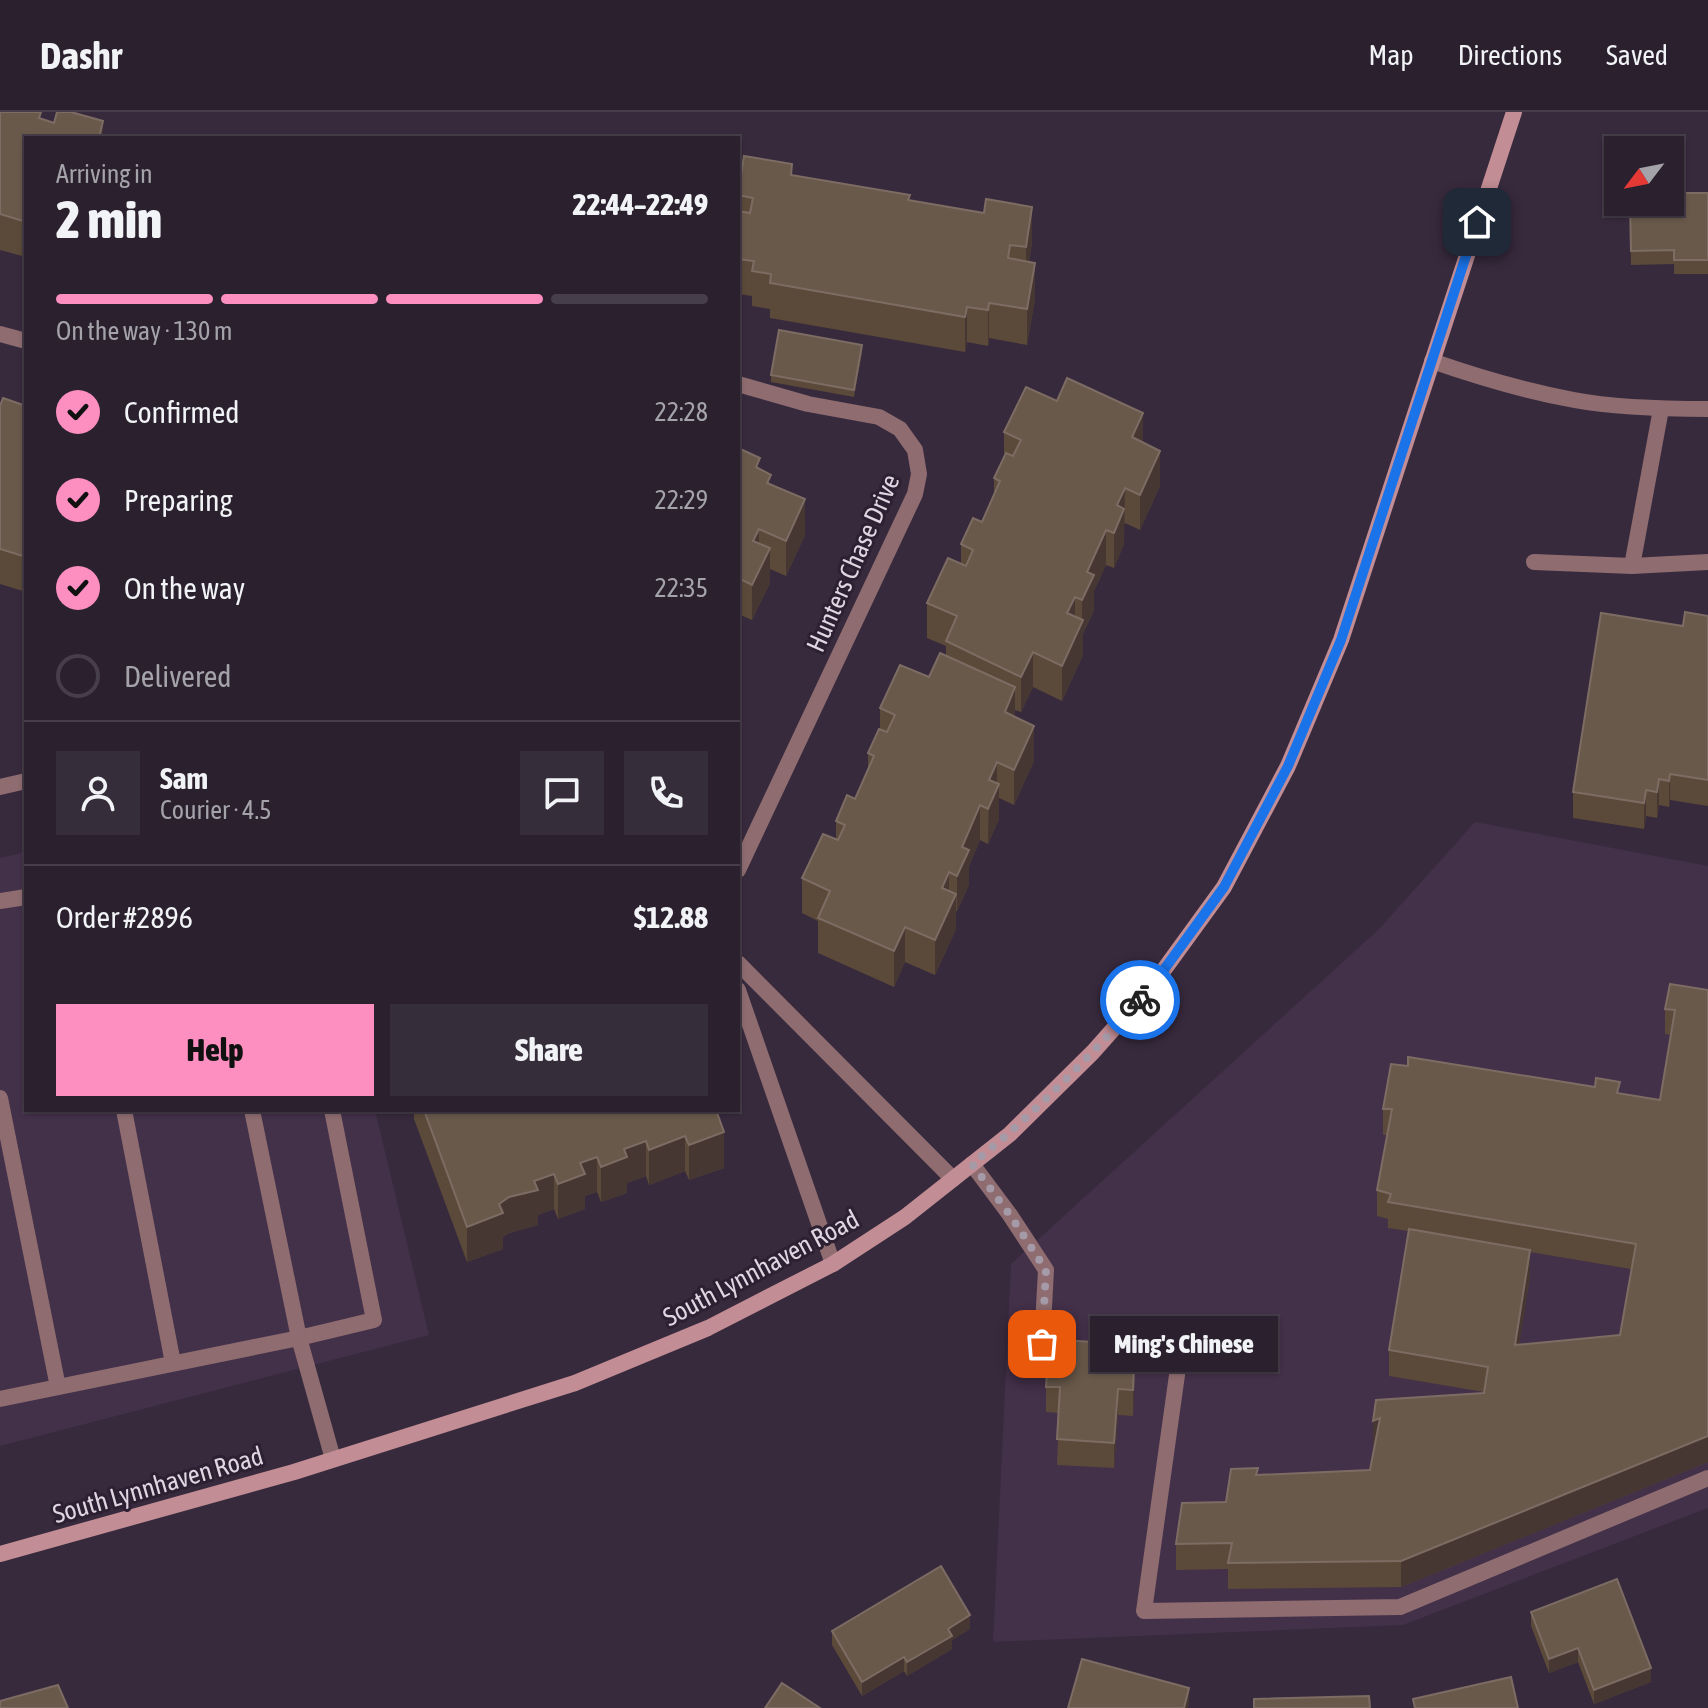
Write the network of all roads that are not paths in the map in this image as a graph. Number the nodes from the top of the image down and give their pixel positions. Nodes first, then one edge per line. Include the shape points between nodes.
1 (1514, 112) edge
2 (0, 334) edge
3 (24, 340) edge
4 (1432, 361) junction
5 (740, 385) edge
6 (1661, 409) junction
7 (1708, 409) edge
8 (1534, 562) dead end
9 (1708, 562) edge
10 (1632, 566) junction
11 (24, 781) edge
12 (0, 787) edge
13 (740, 866) edge
14 (24, 897) edge
15 (0, 901) edge
16 (740, 965) edge
17 (740, 996) edge
18 (0, 1098) edge
19 (124, 1112) edge
20 (252, 1112) edge
21 (332, 1112) edge
22 (972, 1164) junction
23 (953, 1179) junction
24 (833, 1264) junction
25 (299, 1338) junction
26 (1042, 1344) dead end
27 (173, 1363) junction
28 (1177, 1375) dead end
29 (58, 1387) junction
30 (0, 1399) edge
31 (333, 1459) junction
32 (1708, 1478) edge
33 (0, 1554) edge

1 - 4 street, South Lynnhaven Road
2 - 3 street
4 - 6 street via 1575,401
4 - 22 street, South Lynnhaven Road via 1341,640 1288,766 1224,887 1155,982 1093,1052
5 - 13 street, Hunters Chase Drive via 879,417 900,429 915,450 919,474 915,494
6 - 7 street
6 - 10 street
8 - 10 street
9 - 10 street
11 - 12 street
14 - 15 street
16 - 23 street
17 - 24 street
18 - 29 street
19 - 27 street
20 - 25 street
21 - 25 street via 374,1320
22 - 23 street, South Lynnhaven Road
22 - 26 street via 1046,1270
23 - 24 street, South Lynnhaven Road
24 - 31 street, South Lynnhaven Road via 708,1328 575,1383
25 - 27 street
25 - 31 street
27 - 29 street
28 - 32 street via 1144,1611 1400,1607
29 - 30 street
31 - 33 street, South Lynnhaven Road

